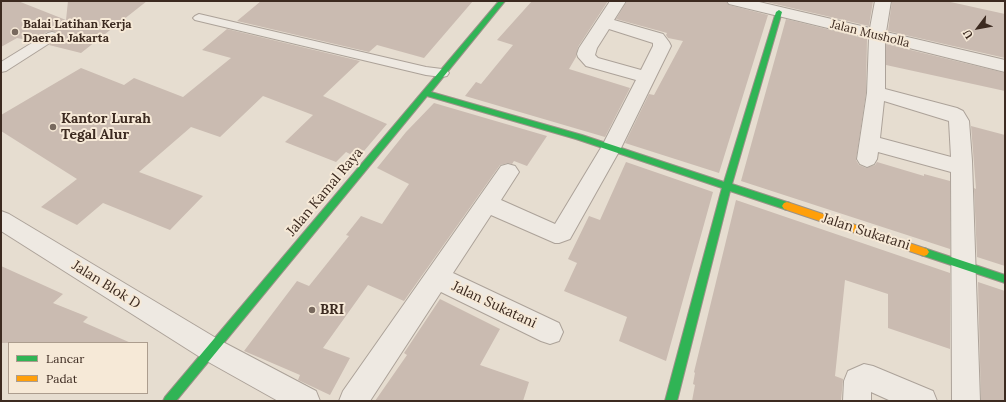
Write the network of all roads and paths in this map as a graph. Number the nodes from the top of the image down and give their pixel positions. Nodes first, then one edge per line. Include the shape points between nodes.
1 (502, 1) edge
2 (618, 1) edge
3 (735, 1) edge
4 (883, 1) edge
5 (788, 9) edge
6 (199, 18) dead end
7 (604, 22) junction
8 (52, 36) dead end
9 (876, 36) junction
10 (1005, 66) edge
11 (1, 68) edge
12 (442, 73) junction
13 (646, 77) junction
14 (426, 93) junction
15 (876, 93) junction
16 (611, 148) junction
17 (961, 164) junction
18 (508, 172) dead end
19 (728, 186) junction
20 (485, 206) junction
21 (1, 220) edge
22 (963, 265) junction
23 (440, 275) junction
24 (1005, 279) edge
25 (550, 332) dead end
26 (212, 350) junction
27 (169, 401) edge
28 (306, 401) edge
29 (353, 401) edge
30 (671, 401) edge
31 (857, 401) edge
32 (923, 401) edge
33 (966, 401) edge

1 - 12 street, Jalan Kamal Raya
2 - 7 street
3 - 5 street, Jalan Musholla
4 - 9 street
5 - 9 street, Jalan Musholla
5 - 19 street
6 - 12 lane
7 - 13 street via 657,38 662,42
7 - 13 street via 588,48 587,58 592,62
8 - 11 lane
9 - 10 street, Jalan Musholla
9 - 15 street
12 - 14 street, Jalan Kamal Raya
13 - 16 street
14 - 16 street, Jalan Sukatani
14 - 26 street, Jalan Kamal Raya
15 - 17 street via 956,116 960,134
15 - 17 street via 868,150 956,166
16 - 19 street, Jalan Sukatani
16 - 20 street via 559,234 491,205
17 - 22 street
18 - 20 street, Jalan Sukatani
19 - 22 street, Jalan Sukatani
19 - 30 street
20 - 23 street, Jalan Sukatani via 442,268
21 - 26 street, Jalan Blok D
22 - 24 street, Jalan Sukatani
22 - 33 street
23 - 25 street, Jalan Sukatani via 446,282
23 - 29 street
26 - 27 street, Jalan Kamal Raya
26 - 28 street, Jalan Blok D
31 - 32 street via 858,381 864,377

